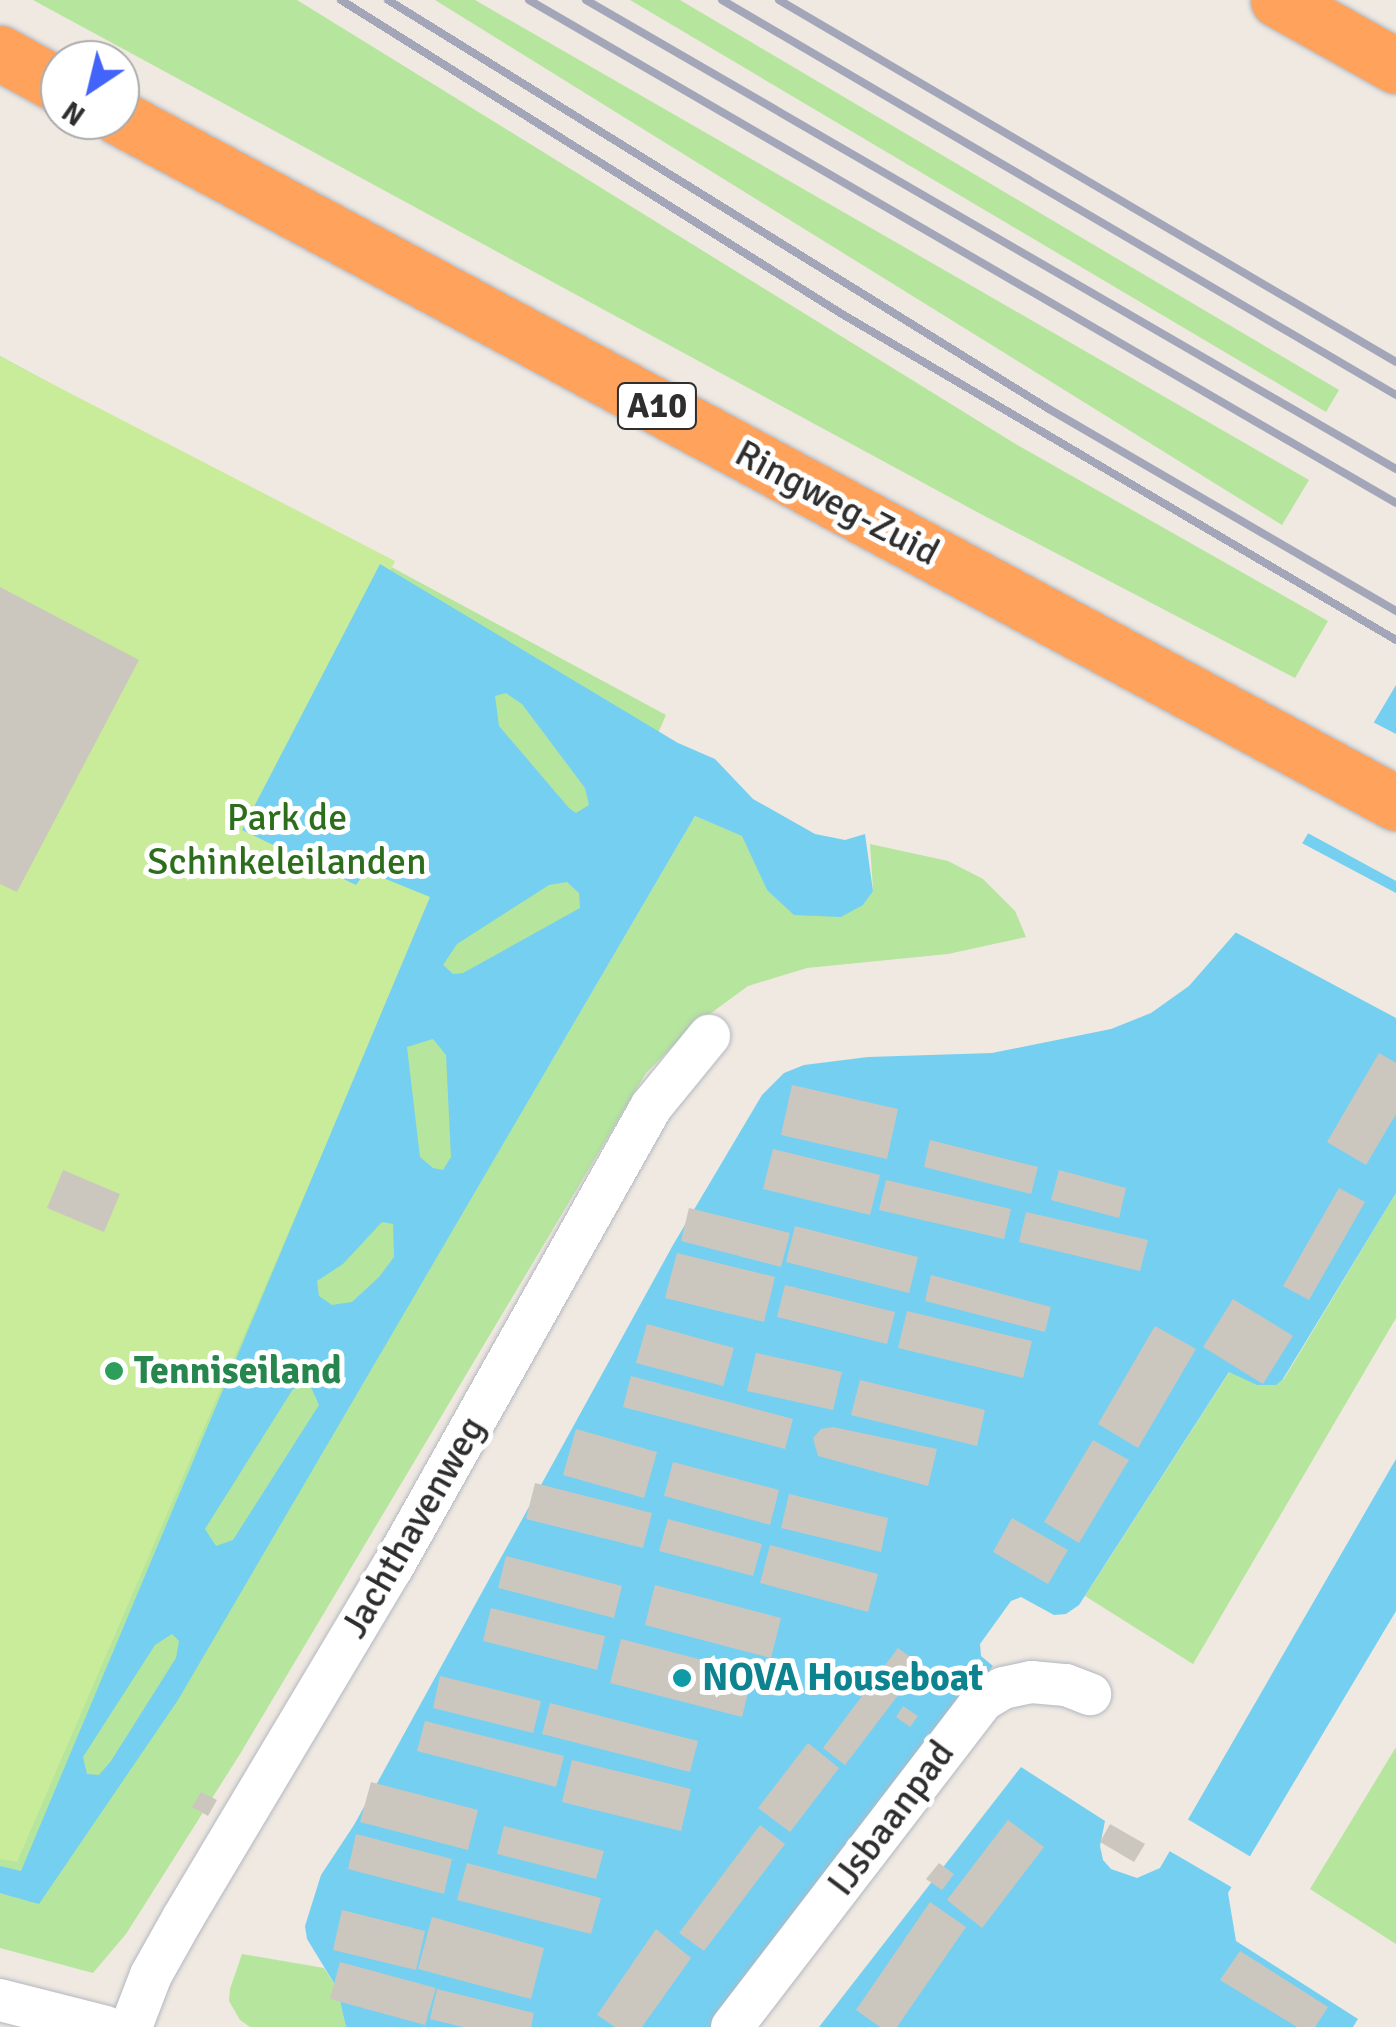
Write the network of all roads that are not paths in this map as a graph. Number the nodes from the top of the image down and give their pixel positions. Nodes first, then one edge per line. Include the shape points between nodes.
1 (1278, 0) edge
2 (0, 53) edge
3 (1396, 66) edge
4 (40, 75) edge
5 (140, 129) edge
6 (1396, 803) edge
7 (709, 1036) dead end
8 (1090, 1694) dead end
9 (0, 2000) edge
10 (106, 2027) edge
11 (131, 2027) edge
12 (732, 2027) edge

1 - 3 highway
2 - 4 highway
5 - 6 highway, Ringweg-Zuid / A10
7 - 11 street, Jachthavenweg via 651,1108 392,1568 183,1918
8 - 12 street, IJsbaanpad via 1031,1682 983,1700
9 - 10 street

